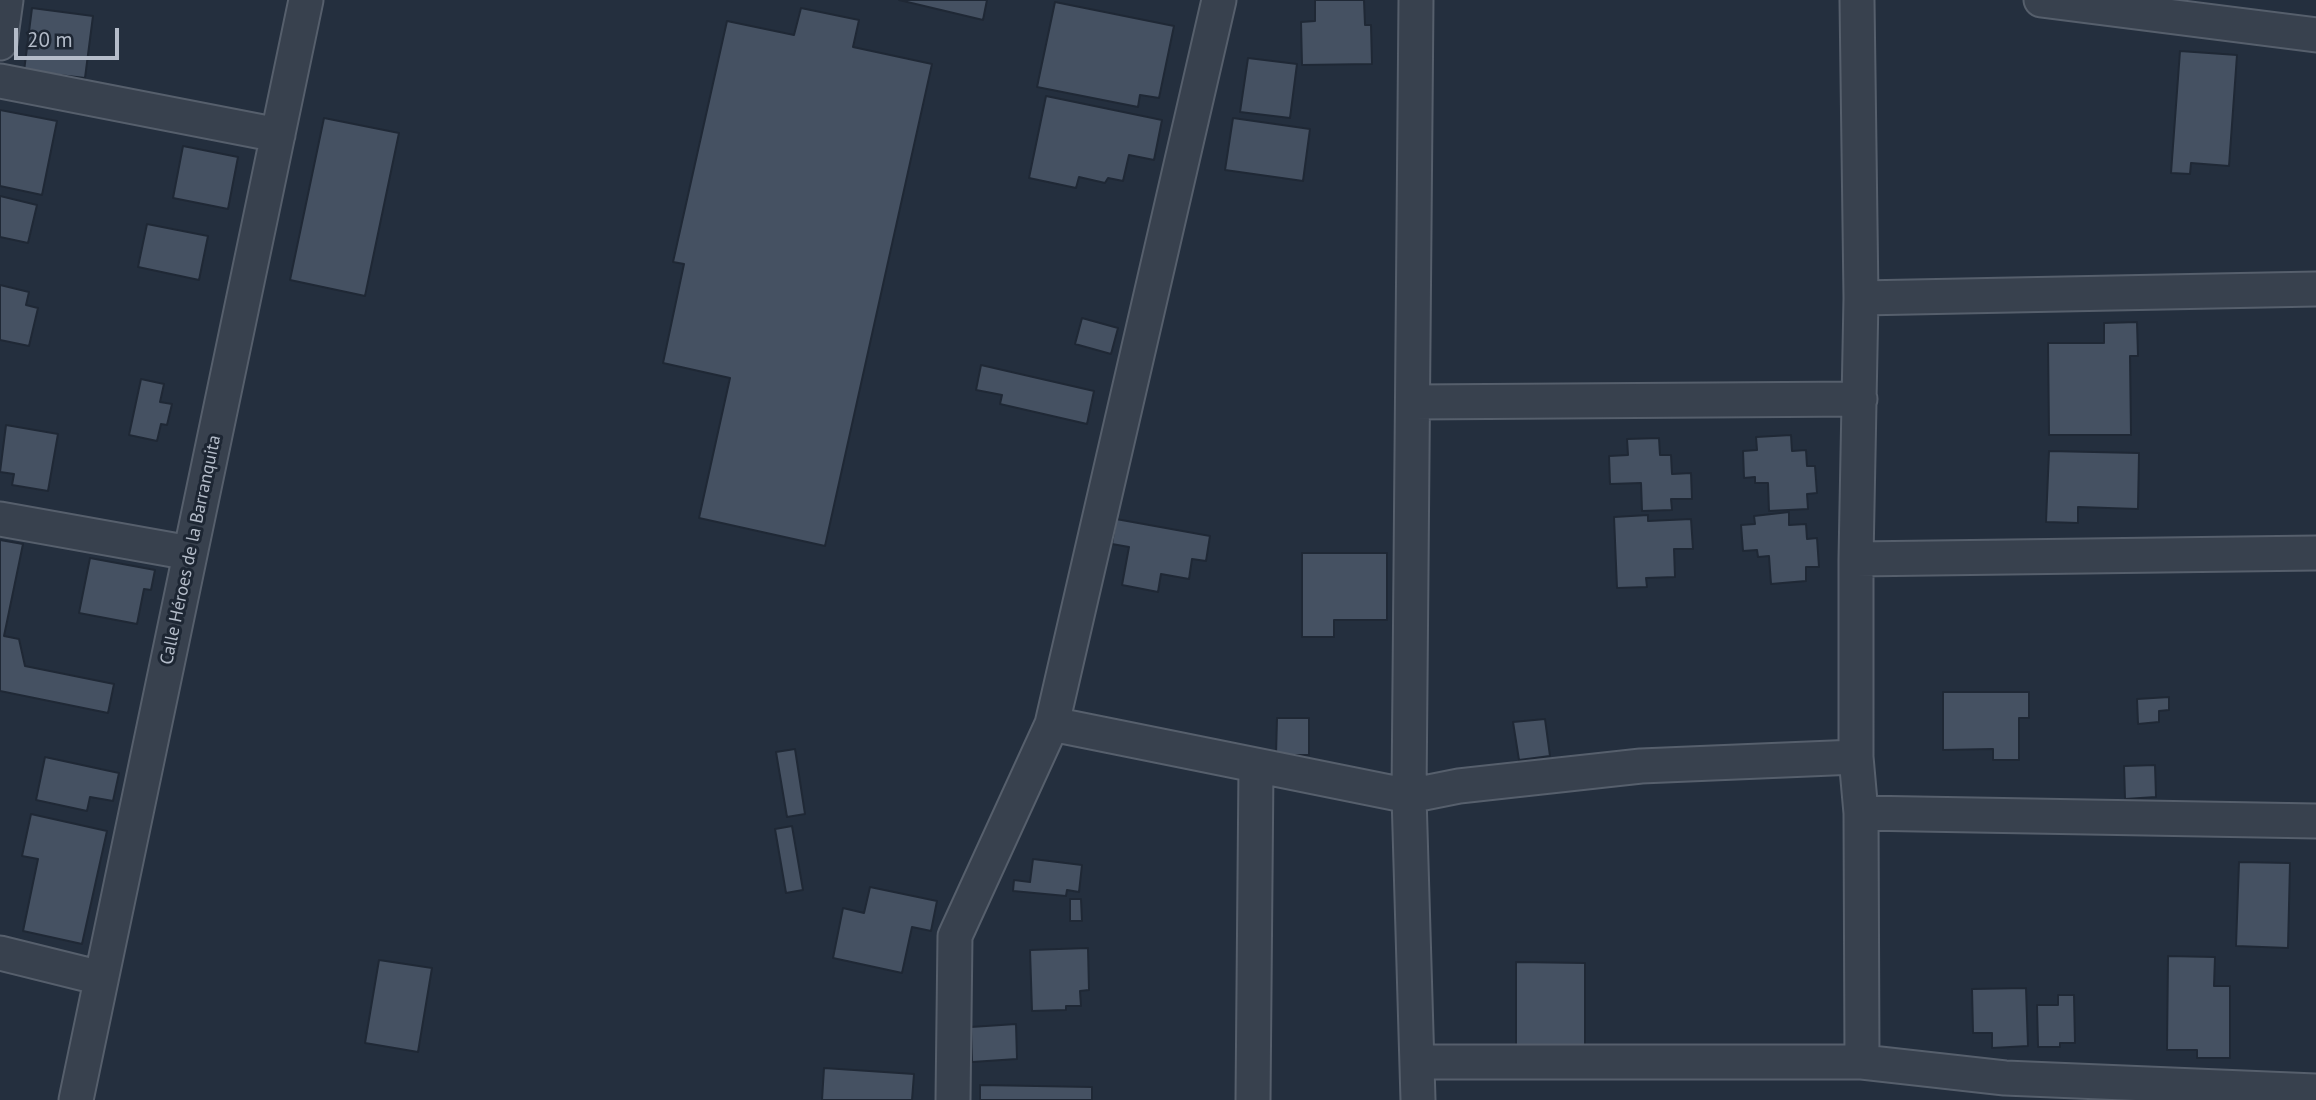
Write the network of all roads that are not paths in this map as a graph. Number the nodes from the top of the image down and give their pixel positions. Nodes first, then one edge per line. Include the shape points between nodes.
1 (6, 0) edge
2 (306, 0) edge
3 (1219, 0) edge
4 (1416, 0) edge
5 (1857, 0) edge
6 (2041, 0) edge
7 (2316, 35) edge
8 (0, 43) edge
9 (0, 81) edge
10 (278, 135) junction
11 (2316, 289) edge
12 (1861, 298) junction
13 (1860, 399) junction
14 (1413, 402) junction
15 (0, 519) edge
16 (190, 553) junction
17 (2316, 553) edge
18 (1856, 559) junction
19 (1052, 724) junction
20 (1856, 757) junction
21 (1256, 767) junction
22 (1409, 796) junction
23 (1861, 813) junction
24 (2316, 821) edge
25 (0, 953) edge
26 (102, 978) junction
27 (1418, 1062) junction
28 (1862, 1062) junction
29 (2005, 1089) edge
30 (2316, 1091) edge
31 (76, 1100) edge
32 (953, 1100) edge
33 (1253, 1100) edge
34 (1418, 1100) edge

1 - 8 street
2 - 10 street, Calle Héroes de la Barranquita
3 - 19 street
4 - 14 street
5 - 12 street
6 - 7 street
9 - 10 street
10 - 16 street, Calle Héroes de la Barranquita
11 - 12 street
12 - 13 street
13 - 14 street
13 - 18 street
14 - 22 street
15 - 16 street
16 - 26 street, Calle Héroes de la Barranquita
17 - 18 street
18 - 20 street
19 - 21 street
19 - 32 street via 955,936
20 - 22 street via 1641,766 1459,786
20 - 23 street
21 - 22 street
21 - 33 street
22 - 27 street
23 - 24 street
23 - 28 street
25 - 26 street
26 - 31 street, Calle Héroes de la Barranquita
27 - 28 street
27 - 34 street
28 - 29 street
29 - 30 street

